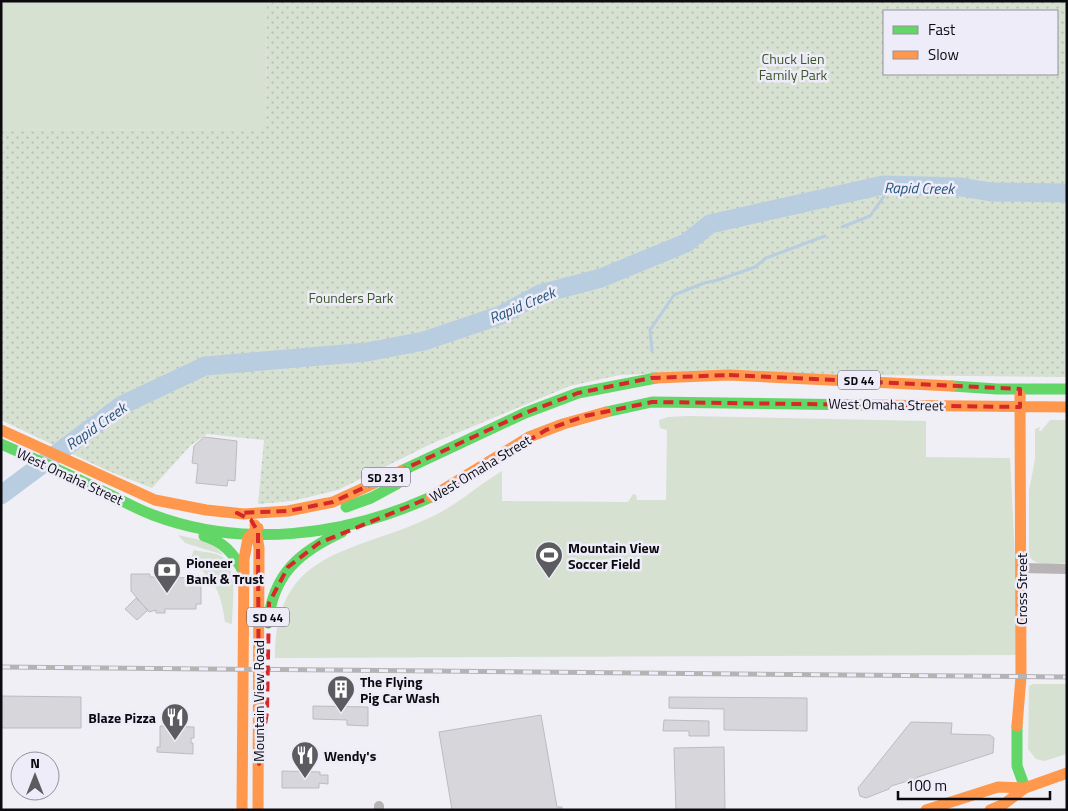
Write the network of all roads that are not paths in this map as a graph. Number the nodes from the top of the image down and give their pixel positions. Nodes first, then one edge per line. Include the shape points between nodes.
1 (1020, 389) junction
2 (1067, 389) edge
3 (1020, 407) junction
4 (1067, 407) edge
5 (1, 430) edge
6 (485, 432) junction
7 (1, 444) edge
8 (237, 513) junction
9 (152, 515) junction
10 (368, 522) junction
11 (255, 533) junction
12 (1021, 568) junction
13 (1067, 569) edge
14 (243, 571) junction
15 (258, 764) junction
16 (1067, 773) edge
17 (1025, 788) junction
18 (937, 807) edge
19 (242, 810) edge
20 (258, 810) edge
21 (926, 810) edge
22 (990, 810) edge

1 - 2 main road, West Omaha Street / SD 44
1 - 3 main road, Cross Street
1 - 6 main road, West Omaha Street / SD 44 via 729,375 651,378 578,393
3 - 4 main road, West Omaha Street / SD 44
3 - 10 main road, West Omaha Street / SD 44 via 652,402 585,416 546,430 514,446 441,493
3 - 12 main road, Cross Street
5 - 8 main road, West Omaha Street / SD 231 via 155,500
6 - 8 main road, West Omaha Street / SD 231 via 333,502 288,511
6 - 11 main road via 371,498 308,518 268,523
7 - 9 main road, West Omaha Street
8 - 11 main road via 251,520
9 - 11 main road, West Omaha Street via 202,529
9 - 14 main road via 155,523 224,544 234,553
10 - 11 main road, West Omaha Street via 286,534
10 - 15 main road, SD 44 via 302,554 288,567 275,588 269,603 267,712
11 - 14 main road, Mountain View Road / SD 44 via 245,547
11 - 15 main road, Mountain View Road / SD 44
12 - 13 street
12 - 17 main road, Cross Street via 1021,677 1016,747 1017,766
14 - 19 main road, Mountain View Road / SD 44
15 - 20 main road, Mountain View Road / SD 44
16 - 17 main road
17 - 18 main road via 998,787
17 - 22 main road
18 - 21 main road

